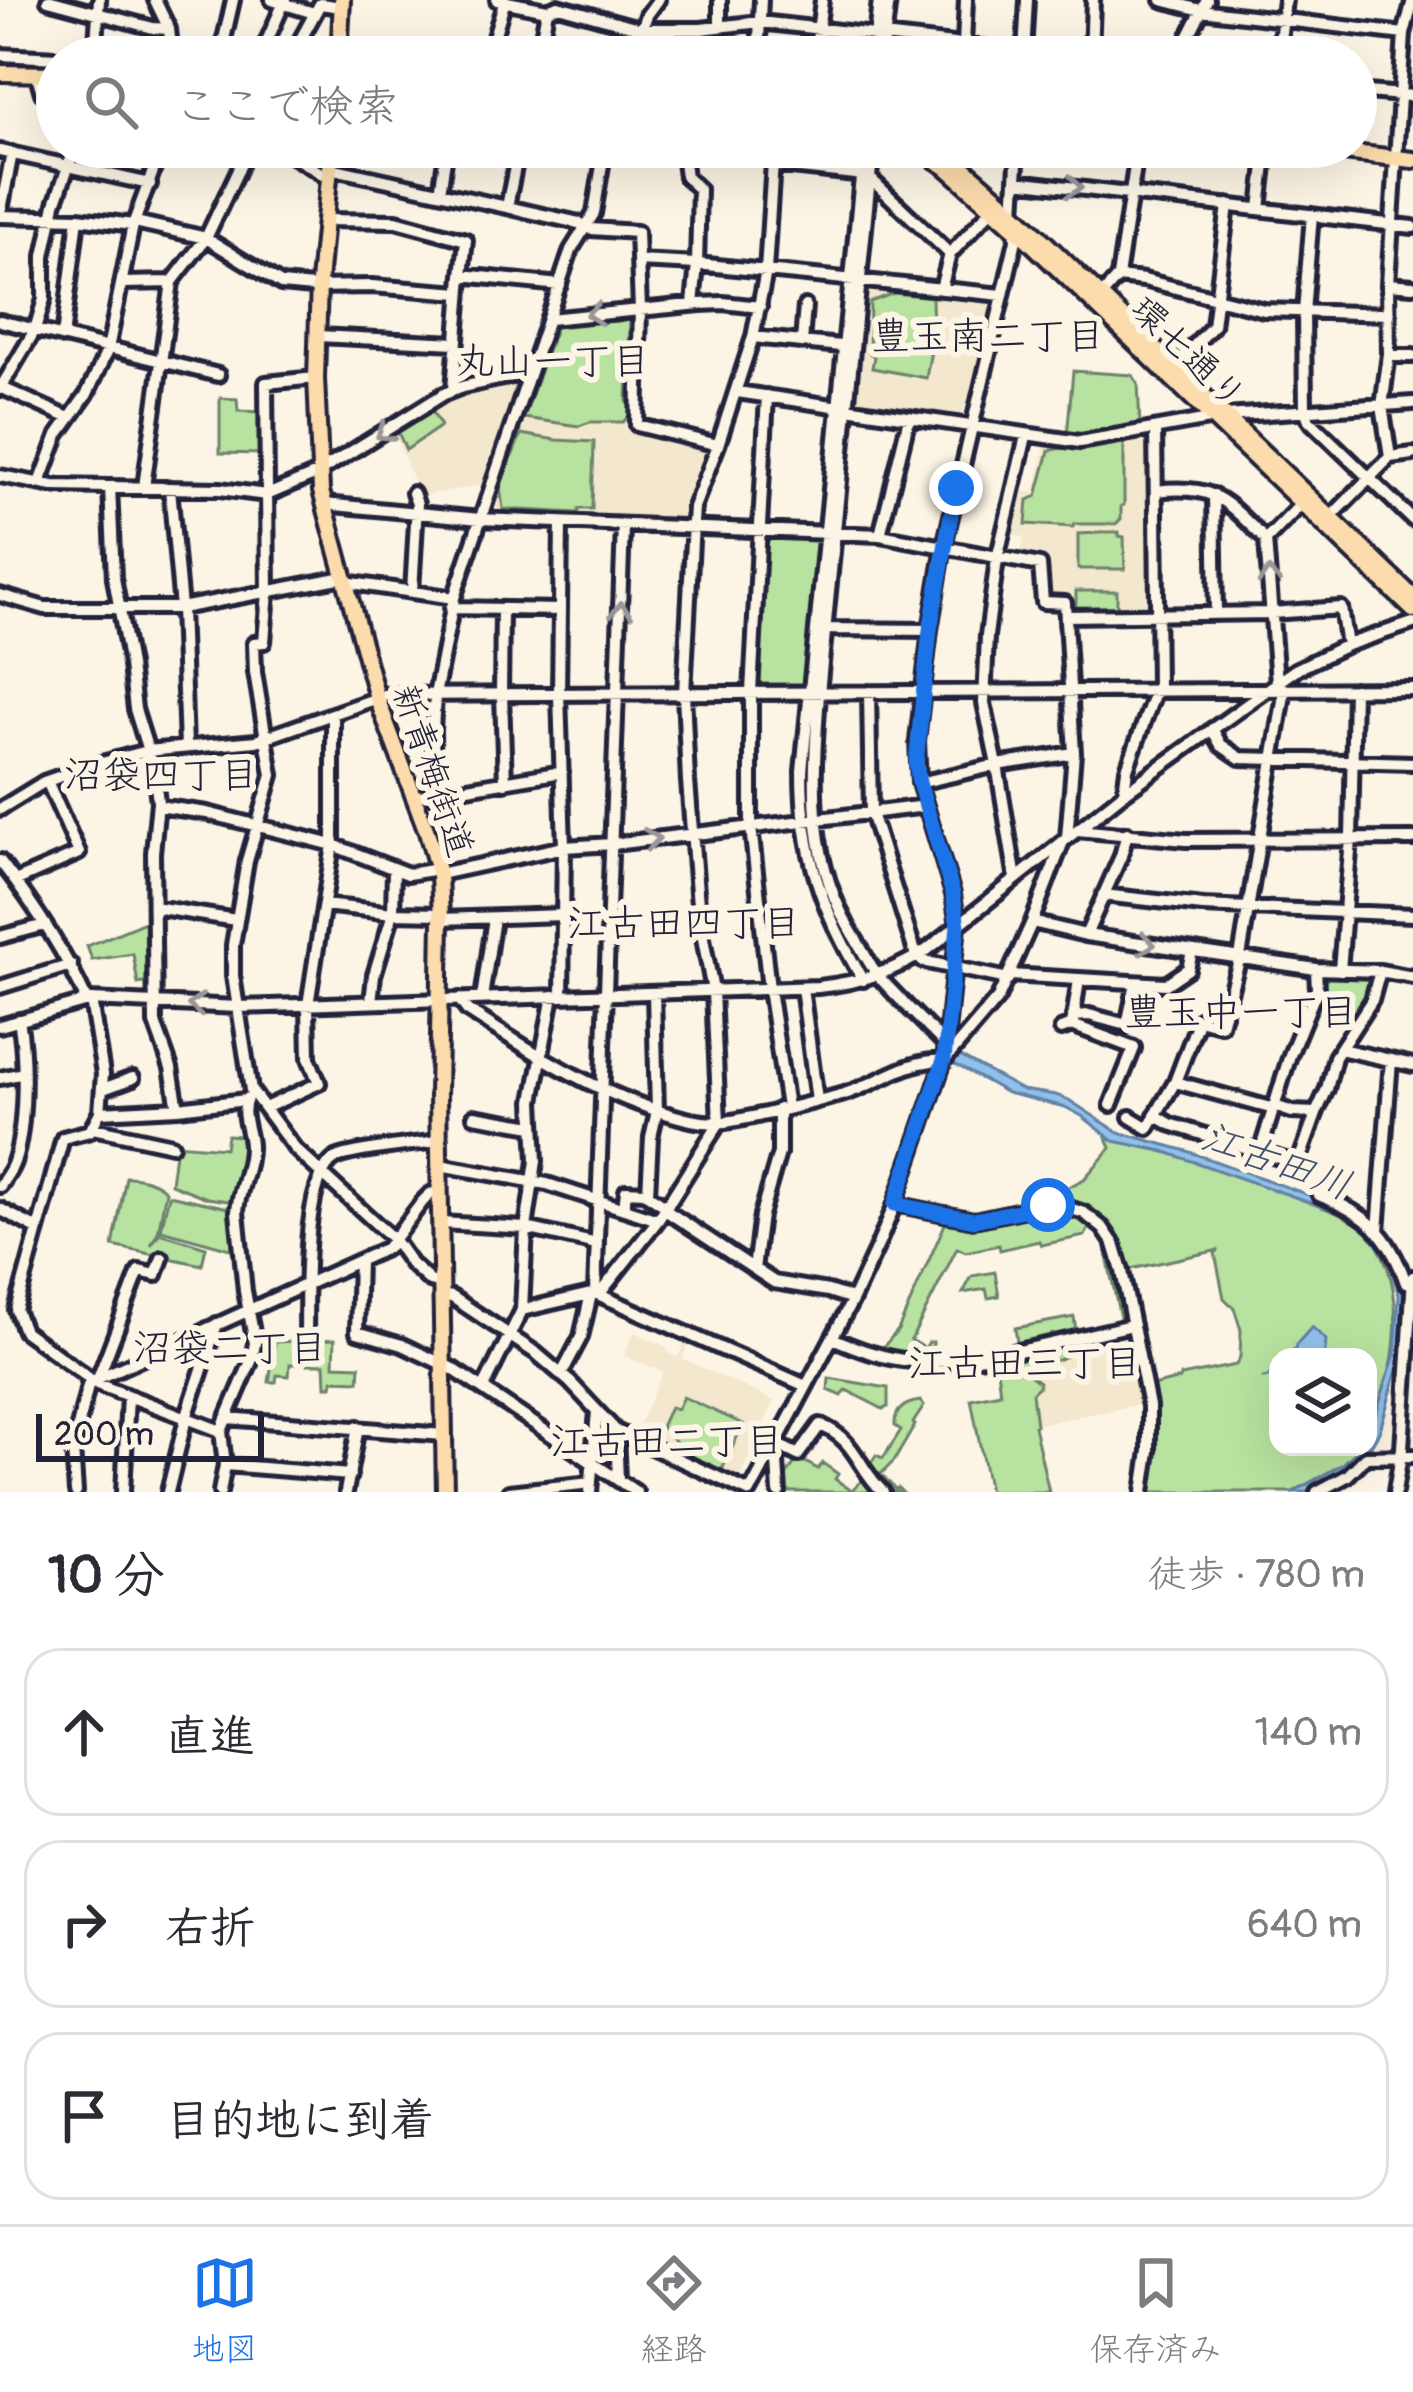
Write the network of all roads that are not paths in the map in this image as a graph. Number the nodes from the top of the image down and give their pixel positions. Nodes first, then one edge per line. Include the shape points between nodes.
1 (48, 0) edge
2 (155, 0) edge
3 (232, 0) edge
4 (598, 0) edge
5 (648, 0) edge
6 (658, 0) edge
7 (720, 0) edge
8 (761, 0) edge
9 (822, 0) edge
10 (879, 0) edge
11 (889, 0) edge
12 (966, 0) edge
13 (1027, 0) edge
14 (1093, 0) edge
15 (1162, 0) edge
16 (1285, 0) edge
17 (1413, 0) edge
18 (280, 1) edge
19 (502, 1) edge
20 (342, 3) edge
21 (1204, 5) edge
22 (550, 6) edge
23 (99, 7) edge
24 (314, 13) junction
25 (647, 15) junction
26 (593, 16) junction
27 (1282, 20) junction
28 (760, 22) junction
29 (720, 27) junction
30 (169, 29) junction
31 (642, 29) junction
32 (818, 29) junction
33 (1404, 34) junction
34 (170, 36) edge
35 (224, 36) edge
36 (268, 36) edge
37 (302, 36) edge
38 (340, 36) edge
39 (493, 36) edge
40 (543, 36) edge
41 (640, 36) edge
42 (759, 36) edge
43 (817, 36) edge
44 (880, 36) junction
45 (964, 36) edge
46 (1025, 36) edge
47 (1092, 36) edge
48 (1188, 36) edge
49 (1280, 36) edge
50 (0, 68) edge
51 (36, 69) edge
52 (36, 78) edge
53 (1406, 96) edge
54 (6, 152) edge
55 (1377, 156) edge
56 (36, 158) edge
57 (1396, 158) junction
58 (1413, 160) edge
59 (67, 168) edge
60 (81, 168) edge
61 (156, 168) edge
62 (239, 168) edge
63 (320, 168) edge
64 (330, 168) edge
65 (444, 168) edge
66 (515, 168) edge
67 (603, 168) edge
68 (685, 168) edge
69 (773, 168) edge
70 (796, 168) edge
71 (865, 168) edge
72 (868, 168) edge
73 (947, 168) edge
74 (964, 168) edge
75 (1017, 168) edge
76 (1135, 168) edge
77 (1265, 168) edge
78 (330, 173) junction
79 (866, 177) junction
80 (1016, 181) junction
81 (150, 184) junction
82 (440, 192) junction
83 (1131, 194) junction
84 (1228, 205) junction
85 (507, 207) junction
86 (993, 208) junction
87 (1260, 209) junction
88 (1014, 213) junction
89 (1312, 215) junction
90 (0, 216) edge
91 (52, 217) junction
92 (77, 218) junction
93 (324, 220) junction
94 (134, 223) junction
95 (1392, 224) junction
96 (587, 226) junction
97 (1413, 226) edge
98 (1017, 230) junction
99 (206, 238) junction
100 (950, 254) junction
101 (638, 261) junction
102 (697, 264) junction
103 (766, 271) junction
104 (462, 275) junction
105 (1118, 277) junction
106 (855, 281) junction
107 (172, 282) junction
108 (123, 284) junction
109 (1388, 284) junction
110 (560, 285) junction
111 (1413, 286) edge
112 (319, 287) junction
113 (941, 290) junction
114 (460, 292) junction
115 (1002, 295) junction
116 (1101, 296) junction
117 (1216, 299) junction
118 (693, 304) junction
119 (806, 305) dead end
120 (760, 307) junction
121 (640, 309) junction
122 (1304, 312) junction
123 (1389, 314) junction
124 (549, 319) junction
125 (0, 321) edge
126 (35, 330) junction
127 (317, 336) junction
128 (754, 337) junction
129 (63, 338) junction
130 (802, 342) junction
131 (456, 343) junction
132 (849, 347) junction
133 (108, 349) junction
134 (1389, 356) junction
135 (1413, 356) edge
136 (159, 361) junction
137 (1175, 366) junction
138 (530, 373) junction
139 (218, 375) dead end
140 (316, 378) junction
141 (0, 388) edge
142 (453, 390) junction
143 (737, 392) junction
144 (767, 396) junction
145 (1413, 403) edge
146 (1382, 406) junction
147 (843, 408) junction
148 (1306, 410) junction
149 (1220, 417) junction
150 (70, 418) junction
151 (909, 418) junction
152 (970, 426) junction
153 (1155, 429) junction
154 (1026, 436) junction
155 (718, 445) junction
156 (1413, 454) edge
157 (1390, 457) junction
158 (316, 473) junction
159 (0, 476) edge
160 (1370, 478) junction
161 (40, 483) junction
162 (110, 487) junction
163 (144, 487) junction
164 (170, 488) junction
165 (1156, 491) junction
166 (413, 493) dead end
167 (267, 495) junction
168 (1214, 495) junction
169 (1302, 502) junction
170 (324, 504) junction
171 (416, 513) junction
172 (1331, 517) junction
173 (480, 519) junction
174 (1413, 520) edge
175 (561, 523) junction
176 (623, 526) junction
177 (693, 528) junction
178 (760, 530) junction
179 (830, 533) junction
180 (880, 535) junction
181 (1266, 539) junction
182 (944, 546) junction
183 (997, 559) junction
184 (344, 579) junction
185 (268, 592) junction
186 (412, 592) junction
187 (0, 595) edge
188 (1413, 597) edge
189 (453, 603) junction
190 (181, 608) junction
191 (120, 609) junction
192 (502, 610) junction
193 (560, 610) junction
194 (1413, 610) edge
195 (1271, 613) junction
196 (1157, 614) junction
197 (1216, 614) junction
198 (1066, 616) junction
199 (1413, 623) edge
200 (825, 629) junction
201 (930, 630) junction
202 (1347, 645) junction
203 (1277, 687) junction
204 (1413, 688) edge
205 (1354, 689) junction
206 (1071, 690) junction
207 (1157, 690) junction
208 (984, 691) junction
209 (751, 692) junction
210 (869, 692) junction
211 (922, 692) junction
212 (619, 693) junction
213 (684, 693) junction
214 (814, 693) junction
215 (501, 694) junction
216 (559, 694) junction
217 (435, 695) junction
218 (377, 698) junction
219 (333, 716) junction
220 (1212, 729) junction
221 (267, 739) junction
222 (186, 747) junction
223 (147, 751) junction
224 (1074, 753) junction
225 (1274, 760) junction
226 (1353, 762) junction
227 (1413, 763) edge
228 (997, 765) junction
229 (562, 772) junction
230 (47, 781) junction
231 (505, 783) junction
232 (919, 783) junction
233 (1124, 793) junction
234 (434, 795) junction
235 (414, 797) junction
236 (158, 806) junction
237 (926, 806) junction
238 (0, 809) edge
239 (871, 813) junction
240 (809, 820) junction
241 (256, 826) junction
242 (751, 827) junction
243 (1127, 833) junction
244 (690, 834) junction
245 (1069, 836) junction
246 (1351, 839) junction
247 (1413, 839) edge
248 (1260, 841) junction
249 (613, 844) junction
250 (333, 845) junction
251 (564, 847) junction
252 (0, 861) edge
253 (394, 869) junction
254 (439, 871) junction
255 (1016, 879) junction
256 (15, 882) junction
257 (0, 889) edge
258 (1102, 895) junction
259 (325, 905) junction
260 (1249, 906) junction
261 (154, 907) junction
262 (1345, 912) junction
263 (392, 913) junction
264 (562, 915) junction
265 (1413, 915) edge
266 (441, 916) junction
267 (494, 918) junction
268 (236, 920) junction
269 (1032, 922) junction
270 (45, 925) junction
271 (958, 926) junction
272 (1086, 935) junction
273 (0, 937) edge
274 (1192, 951) junction
275 (918, 956) junction
276 (1240, 957) junction
277 (71, 965) junction
278 (954, 968) junction
279 (1316, 969) junction
280 (1340, 970) junction
281 (1380, 971) junction
282 (878, 975) junction
283 (1009, 977) junction
284 (1413, 977) edge
285 (863, 980) junction
286 (1079, 980) junction
287 (1136, 983) junction
288 (0, 987) edge
289 (802, 988) junction
290 (769, 989) junction
291 (713, 991) junction
292 (654, 993) junction
293 (608, 994) junction
294 (557, 996) junction
295 (482, 998) junction
296 (439, 999) junction
297 (459, 999) junction
298 (89, 1000) junction
299 (371, 1002) junction
300 (154, 1003) junction
301 (308, 1005) junction
302 (238, 1006) junction
303 (20, 1020) junction
304 (1069, 1023) junction
305 (0, 1026) edge
306 (1340, 1049) junction
307 (947, 1054) junction
308 (542, 1059) junction
309 (1391, 1060) junction
310 (1413, 1065) edge
311 (24, 1072) junction
312 (0, 1078) edge
313 (133, 1078) dead end
314 (1175, 1082) junction
315 (103, 1088) junction
316 (604, 1092) junction
317 (249, 1095) junction
318 (817, 1101) junction
319 (1111, 1105) dead end
320 (1274, 1107) junction
321 (178, 1108) junction
322 (266, 1108) junction
323 (783, 1108) junction
324 (657, 1111) junction
325 (100, 1112) junction
326 (1316, 1113) junction
327 (474, 1115) dead end
328 (1155, 1115) junction
329 (1130, 1118) dead end
330 (719, 1123) junction
331 (533, 1126) junction
332 (93, 1128) junction
333 (439, 1142) junction
334 (172, 1145) dead end
335 (1260, 1152) junction
336 (439, 1165) junction
337 (320, 1174) junction
338 (532, 1180) junction
339 (0, 1186) edge
340 (440, 1192) junction
341 (648, 1194) junction
342 (1319, 1196) dead end
343 (598, 1200) junction
344 (895, 1204) junction
345 (0, 1209) edge
346 (624, 1209) junction
347 (663, 1212) junction
348 (440, 1223) junction
349 (526, 1228) junction
350 (37, 1229) junction
351 (1378, 1231) junction
352 (394, 1240) junction
353 (597, 1244) junction
354 (162, 1258) dead end
355 (359, 1261) junction
356 (754, 1269) junction
357 (1413, 1280) edge
358 (308, 1284) junction
359 (441, 1289) junction
360 (593, 1294) junction
361 (1412, 1298) edge
362 (853, 1299) junction
363 (16, 1310) junction
364 (250, 1310) junction
365 (522, 1310) junction
366 (0, 1313) edge
367 (217, 1324) junction
368 (1133, 1325) junction
369 (510, 1335) junction
370 (832, 1338) junction
371 (306, 1339) dead end
372 (1411, 1340) edge
373 (442, 1364) junction
374 (562, 1375) junction
375 (95, 1378) junction
376 (806, 1387) junction
377 (484, 1388) junction
378 (128, 1396) junction
379 (597, 1411) junction
380 (186, 1418) junction
381 (226, 1418) junction
382 (358, 1427) junction
383 (221, 1431) junction
384 (616, 1431) junction
385 (444, 1435) junction
386 (776, 1444) junction
387 (1407, 1456) edge
388 (592, 1461) junction
389 (225, 1465) junction
390 (350, 1475) junction
391 (620, 1484) edge
392 (591, 1488) edge
393 (76, 1492) edge
394 (123, 1492) edge
395 (168, 1492) edge
396 (220, 1492) edge
397 (346, 1492) edge
398 (445, 1492) edge
399 (509, 1492) edge
400 (636, 1492) edge
401 (750, 1492) edge
402 (778, 1492) edge
403 (883, 1492) edge
404 (1143, 1492) edge
405 (1317, 1492) edge
406 (1395, 1492) edge

1 - 23 street
2 - 30 street
3 - 35 street
4 - 26 street
5 - 25 street
6 - 25 street
7 - 29 street
8 - 28 street
9 - 32 street
10 - 44 street
11 - 44 street
12 - 45 street
13 - 46 street
14 - 47 street
15 - 21 street
16 - 27 street
17 - 33 street
18 - 24 street
18 - 36 street
19 - 22 street
19 - 39 street
20 - 24 street via 320,4
20 - 38 main road
21 - 27 street
21 - 48 street
22 - 26 street
22 - 40 street
23 - 30 street
24 - 37 street
25 - 31 street
26 - 31 street
27 - 33 street
27 - 49 street
28 - 29 street
28 - 32 street
28 - 42 street
29 - 31 street
30 - 34 street
31 - 41 street
32 - 43 street
32 - 44 street
33 - 53 street
50 - 51 main road
50 - 52 street
53 - 57 street
54 - 56 street
54 - 90 street
55 - 57 main road
57 - 58 main road
57 - 95 street
59 - 91 street
60 - 81 street
61 - 81 street
62 - 99 street
63 - 78 street
64 - 78 main road, 新青梅街道
65 - 82 street
66 - 85 street
67 - 96 street
68 - 102 street via 699,189
69 - 103 street
70 - 79 street
71 - 79 street
72 - 79 street
73 - 86 main road, 環七通り
74 - 88 main road, 環七通り
75 - 80 street
76 - 83 street
77 - 87 street
78 - 82 street
78 - 93 main road, 新青梅街道
79 - 100 street
79 - 106 street
80 -> 83 street
80 - 88 street
81 - 94 street
82 - 85 street
83 - 84 street
83 - 105 street
84 - 87 street
84 - 117 street
85 - 96 street
86 - 98 main road, 環七通り
86 - 100 street
87 - 89 street
88 - 98 street
88 - 116 main road, 環七通り
89 - 95 street
89 - 122 street
90 - 91 street
91 - 92 street
91 - 126 street
92 - 94 street
92 - 129 street
93 - 104 street via 397,221 466,240
93 - 112 main road, 新青梅街道
94 - 99 street
94 - 108 street
95 - 97 street
95 - 109 street
96 - 101 street via 638,232
96 - 110 street
98 - 115 street
98 - 149 main road, 環七通り
99 - 107 street
99 - 112 street via 280,284
100 - 113 street
101 - 102 street
101 - 121 street
102 - 103 street
102 - 118 street
103 - 106 street
103 - 120 street
104 - 110 street
104 - 114 street
105 - 116 street
105 - 117 street
106 - 113 street
106 - 132 street
107 - 108 street
107 - 136 street
108 - 133 street
109 - 111 street
109 - 123 street
110 - 124 street
112 - 114 street
112 - 127 main road, 新青梅街道
113 - 115 street
114 - 131 street
115 - 152 street
116 - 137 main road, 環七通り
117 - 122 street
117 - 137 street via 1213,326
118 - 120 street
118 - 121 street
119 - 130 street
120 - 128 street
121 -> 124 street
121 - 155 street via 637,425
122 - 123 street
122 - 148 street
123 - 134 street
124 - 138 street
125 - 126 street
126 - 129 street
126 - 141 street
127 - 131 street
127 - 140 main road, 新青梅街道
128 - 130 street
128 - 143 street
129 - 133 street
130 - 132 street
131 - 142 street
132 - 147 street
133 - 136 street
133 - 150 street
134 - 135 street
134 - 146 street
136 - 139 street
136 - 163 street
137 - 149 main road, 環七通り
138 - 142 street
138 - 173 street
140 - 158 main road, 新青梅街道
140 - 167 street via 266,383
141 - 150 street
142 -> 158 street
143 - 144 street
143 - 155 street
144 - 147 street
144 - 178 street
145 - 146 street
146 - 148 street
146 - 157 street
147 - 151 street
147 - 179 street
148 - 149 street
148 - 160 street
149 - 153 street
149 - 169 main road, 環七通り
149 - 172 main road, 環七通り
150 - 161 street
151 - 152 street
151 - 180 street
152 - 154 street
152 - 182 street
153 - 154 street via 1080,442
153 - 165 street
154 - 183 street
155 - 177 street
156 - 157 street
157 - 160 street
158 - 167 street
158 - 170 main road, 新青梅街道
159 - 161 street
160 - 172 street
160 - 174 street
161 - 162 street
162 - 163 street
162 - 191 street
163 - 164 street
164 - 167 street
164 - 190 street
165 - 168 street
165 - 196 street
166 - 171 street
167 - 185 street
168 - 181 street
168 - 197 street
169 - 181 street
169 - 194 main road, 環七通り
170 - 171 street
170 - 184 main road, 新青梅街道
171 - 173 street
171 - 186 street
172 - 188 main road, 環七通り
173 - 175 street
173 - 189 street
175 - 176 street
175 - 193 street
176 - 177 street
212 -> 176 street
177 - 178 street
177 - 213 street
178 - 179 street
178 - 209 street
179 - 180 street
179 - 200 street
179 - 214 street
180 - 182 street
195 -> 181 street
182 - 183 street
182 - 201 street
183 - 198 street via 1040,565 1043,602 1065,603
183 - 208 street
184 - 185 street
184 - 186 street
184 - 218 main road, 新青梅街道
185 - 190 street
185 - 221 street via 264,642 254,643
186 - 189 street
187 - 191 street via 46,608
189 - 192 street
189 - 217 street
190 - 191 street
190 - 222 street
191 - 223 street
192 - 193 street
192 - 215 street
193 - 216 street
195 - 197 street
195 - 202 street via 1341,608
195 - 203 street
196 - 197 street
196 - 198 street
196 - 207 street
198 - 206 street
199 - 202 street
200 - 201 street
200 - 214 street
201 - 211 street
202 - 203 street
203 - 205 street
203 - 207 street
203 - 220 street
203 - 225 street
204 - 205 street
205 - 226 street
206 - 207 street
206 - 208 street
206 - 224 street
207 - 233 street
208 - 211 street
208 - 228 street
209 - 213 street
209 - 214 street
209 - 242 street
210 - 211 street
210 - 214 street
210 - 239 street
211 - 232 street
212 - 213 street
212 - 216 street
212 - 249 street
213 - 244 street
214 - 240 street
215 - 216 street
215 - 217 street
215 - 231 street
216 - 229 street
217 - 218 street
217 - 234 street
218 - 219 street
218 - 235 main road, 新青梅街道
219 - 221 street
219 - 250 street
220 - 225 street via 1229,753
220 - 233 street
221 - 222 street
221 - 241 street via 272,775
222 - 223 street
223 - 230 street
223 - 236 street
224 - 228 street
224 - 245 street
225 - 226 street
225 - 248 street
226 - 227 street
226 - 246 street
228 - 232 street
228 - 255 street
229 - 231 street
229 - 251 street
230 - 238 street
230 - 256 street via 79,853
231 - 234 street
232 - 237 street
233 - 245 street
234 - 235 street
235 - 254 main road, 新青梅街道
236 - 241 street
236 - 261 street
237 - 239 street
237 - 271 street
239 - 240 street
239 - 275 street
240 - 242 street
240 - 282 street via 843,919
240 - 285 street via 829,919
241 - 250 street
241 - 268 street
242 - 244 street
242 - 290 street
243 - 245 street
243 - 248 street
243 - 258 street
249 -> 244 street
244 - 291 street
245 - 255 street
245 - 269 street
246 - 247 street
246 - 248 street
246 - 262 street
248 - 260 street
249 - 251 street
249 - 293 street
250 - 253 street
250 - 259 street
251 - 254 street
251 - 264 street
252 - 256 street
253 - 254 street
253 - 263 street
254 - 266 main road, 新青梅街道
255 - 271 street
256 - 257 street
256 - 270 street
258 - 260 street
258 - 272 street
259 - 263 street
259 - 301 street
260 - 262 street
260 - 276 street
261 - 268 street
261 - 300 street
262 - 265 street
262 - 280 street
263 - 266 street
263 - 299 street
264 - 267 street
264 - 294 street
266 - 267 street
266 - 296 main road, 新青梅街道
267 - 295 street
268 - 302 street
269 - 272 street
269 - 283 street
270 - 273 street
270 - 277 street
271 - 275 street
271 - 278 street
272 -> 274 street
274 - 276 street
274 - 287 street via 1188,969 1166,984
275 - 278 street
275 - 282 street
276 - 279 street
276 - 314 street via 1221,1025 1199,1019
277 - 288 street
277 - 298 street
278 - 283 street
278 - 307 street
279 - 280 street
279 - 320 street via 1317,989
280 - 281 street
281 - 284 street
281 - 306 street via 1372,1000
282 - 285 street
282 - 307 street
283 - 286 street
283 - 307 street via 991,1009
285 - 289 street
286 - 287 street
286 - 304 street
287 - 304 street via 1126,1025 1089,1015
289 - 290 street
289 - 318 street
290 - 291 street
290 - 323 street
291 - 292 street
291 - 330 street
292 - 293 street
292 - 324 street
293 - 294 street
293 - 316 street
294 - 295 street
294 - 308 street
295 - 297 street
296 - 297 street
296 - 299 street
296 - 333 main road, 新青梅街道
297 - 308 street
298 - 300 street
298 - 303 street
298 - 315 street
299 - 301 street
302 -> 300 street
300 - 321 street
301 - 302 street
301 - 322 street via 309,1058 319,1083
302 - 317 street
303 - 305 street
303 - 311 street
304 - 319 street via 1134,1048
306 - 309 street
306 - 326 street
307 - 318 street
307 - 344 street
308 - 316 street
308 - 331 street
309 - 310 street
309 - 351 street
311 - 312 street
311 - 339 street via 17,1150
313 - 315 street
314 - 320 street
314 - 328 street
315 - 325 street
316 - 324 street
316 - 343 street
317 - 321 street
317 - 322 street
317 - 364 street via 242,1110 249,1158 237,1200
318 - 323 street
320 - 326 street
320 - 335 street
321 - 325 street
322 - 337 street
323 - 330 street
323 - 356 street
324 - 330 street
324 - 341 street
325 - 332 street
326 - 335 street via 1298,1164
327 - 331 street
328 - 329 street via 1148,1128
328 - 335 street
330 - 347 street
331 - 338 street
332 - 334 street
332 - 350 street via 63,1138
333 - 336 main road, 新青梅街道
333 - 337 street via 337,1157
336 - 338 street
336 - 340 main road, 新青梅街道
337 - 352 street
337 - 358 street
338 - 343 street
338 - 349 street
340 - 348 main road, 新青梅街道
340 - 352 street
341 - 346 street via 626,1192
341 - 347 street
342 - 351 street
343 - 346 street
343 - 353 street
344 - 362 street
344 - 368 street via 974,1220 1048,1205 1084,1213 1114,1244
345 - 350 street
346 - 347 street
347 - 356 street
347 - 360 street
348 - 349 street
348 - 359 main road, 新青梅街道
349 - 353 street
349 - 365 street
350 - 363 street
351 - 357 street via 1406,1283
352 - 355 street
352 - 359 street
353 - 360 street
354 - 375 street via 156,1275 139,1271
355 - 358 street
355 - 373 street via 356,1332
356 - 362 street via 774,1282
357 - 361 street
358 - 364 street
358 - 371 street
359 - 369 street
359 - 373 main road, 新青梅街道
360 - 365 street
360 - 374 street
360 - 376 street
361 - 372 street
362 - 370 street
363 - 366 street
363 - 375 street via 24,1331
364 - 367 street
364 - 381 street via 254,1352
365 - 369 street
367 - 375 street
367 - 380 street
368 - 370 street via 915,1362
368 - 404 street via 1150,1416
369 - 374 street
369 - 377 street
370 - 376 street
372 - 387 street
373 - 377 street
373 - 385 main road, 新青梅街道
374 - 379 street
375 - 378 street
375 - 393 street via 73,1448
376 - 386 street
377 - 388 street
378 - 380 street
378 - 394 street
379 - 384 street
379 - 388 street
380 - 383 street
380 - 395 street
381 - 382 street
381 - 383 street
382 - 385 street
382 - 390 street
383 - 389 street
384 - 391 street
384 - 401 street
385 - 398 main road, 新青梅街道
386 - 401 street
386 - 402 street
386 - 403 street via 799,1455 820,1425 828,1427
387 - 405 street via 1366,1456
387 - 406 street
388 - 391 street
388 - 392 street
389 - 390 street
389 - 396 street
390 - 397 street
391 - 400 street
392 - 399 street

